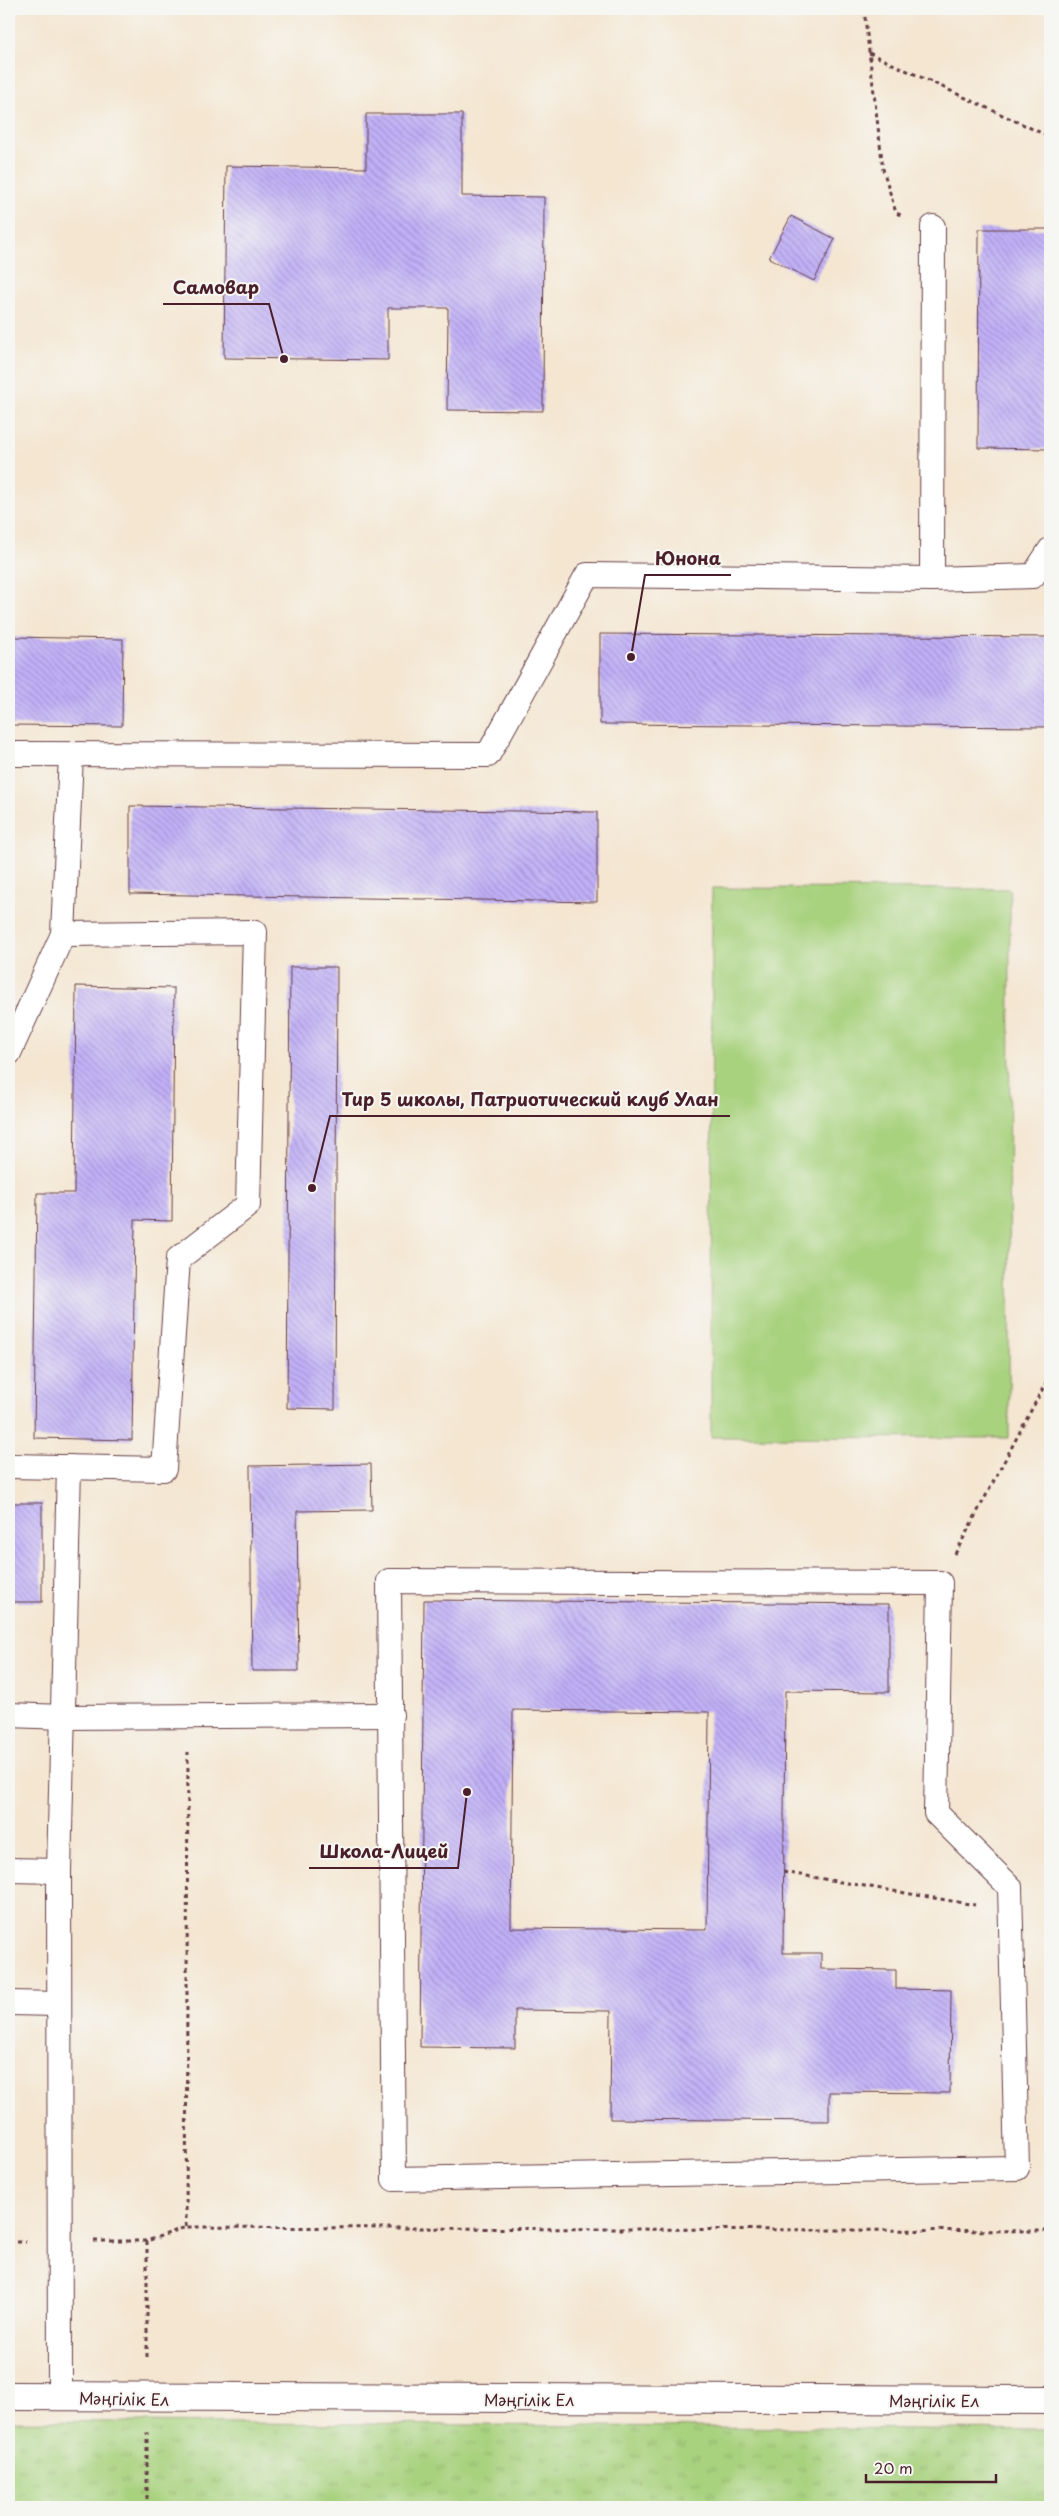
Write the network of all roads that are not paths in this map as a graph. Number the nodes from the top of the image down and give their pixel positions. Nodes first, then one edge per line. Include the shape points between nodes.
1 (933, 227) road end
2 (1050, 550) edge
3 (932, 579) junction
4 (9, 754) edge
5 (71, 755) junction
6 (63, 934) junction
7 (9, 1053) edge
8 (9, 1466) edge
9 (69, 1467) junction
10 (9, 1715) edge
11 (391, 1715) junction
12 (63, 1717) junction
13 (9, 1870) edge
14 (59, 1871) junction
15 (9, 2003) edge
16 (59, 2004) junction
17 (9, 2396) edge
18 (60, 2397) junction
19 (1050, 2400) edge

1 - 3 lane
2 - 3 lane via 1033,576
3 - 5 lane via 586,576 488,755
4 - 5 lane
5 - 6 lane
6 - 7 lane
6 - 9 lane via 255,932 248,1205 178,1260 164,1469
8 - 9 lane
9 - 12 lane
10 - 12 lane
11 - 11 lane via 389,1581 940,1583 936,1813 1010,1887 1017,2168 394,2179
11 - 12 lane
12 - 14 lane
13 - 14 lane
14 - 16 lane
15 - 16 lane
16 - 18 lane
17 - 18 street, Мәңгілік Ел
18 - 19 street, Мәңгілік Ел

